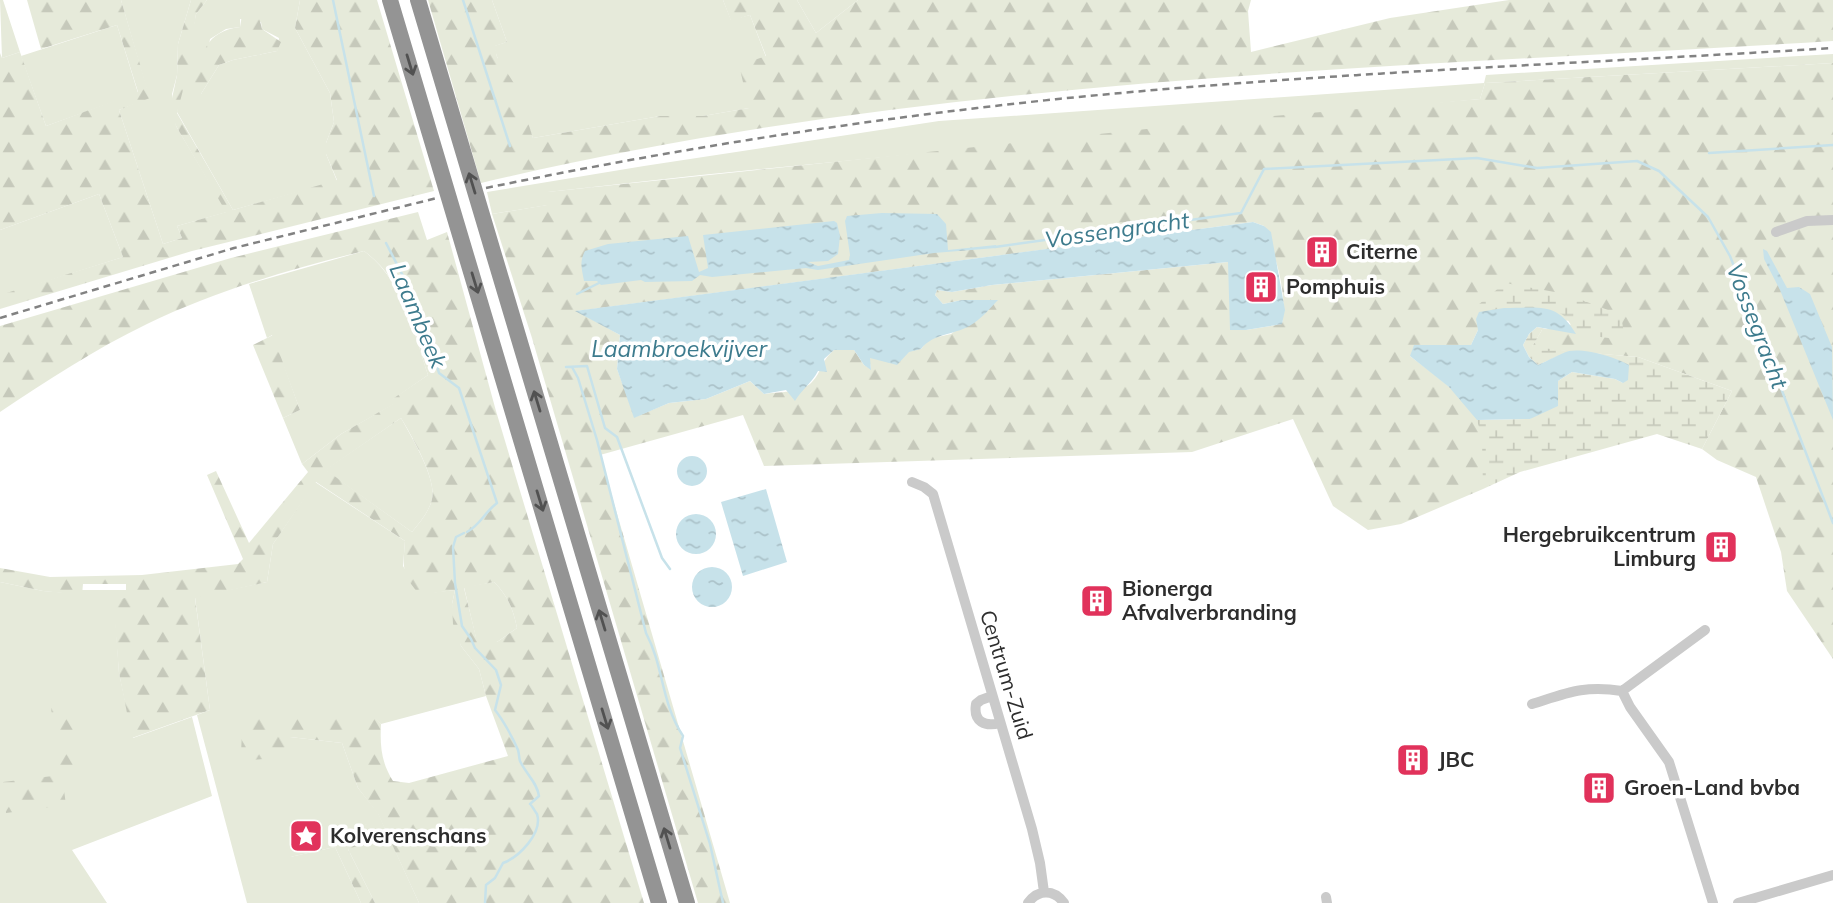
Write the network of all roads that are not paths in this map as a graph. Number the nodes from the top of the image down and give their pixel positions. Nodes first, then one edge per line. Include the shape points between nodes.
1 (390, 0) edge
2 (418, 0) edge
3 (1833, 220) edge
4 (1776, 232) dead end
5 (912, 482) dead end
6 (1705, 630) dead end
7 (1622, 691) junction
8 (992, 696) junction
9 (1532, 704) dead end
10 (1000, 723) junction
11 (1833, 875) edge
12 (1044, 892) junction
13 (659, 903) edge
14 (687, 903) edge
15 (1028, 903) edge
16 (1064, 903) edge
17 (1713, 903) edge
18 (1738, 903) edge

1 -> 13 highway
14 -> 2 highway
3 - 4 street via 1807,221
5 - 8 street, Centrum-Zuid via 933,494
6 - 7 street
7 - 9 street via 1579,689
7 - 17 street via 1669,762
8 - 10 street, Centrum-Zuid
8 - 10 street via 976,704 976,716 979,723
10 - 12 street, Centrum-Zuid via 1032,829
11 - 18 street
12 - 15 street
12 - 16 street via 1054,893

